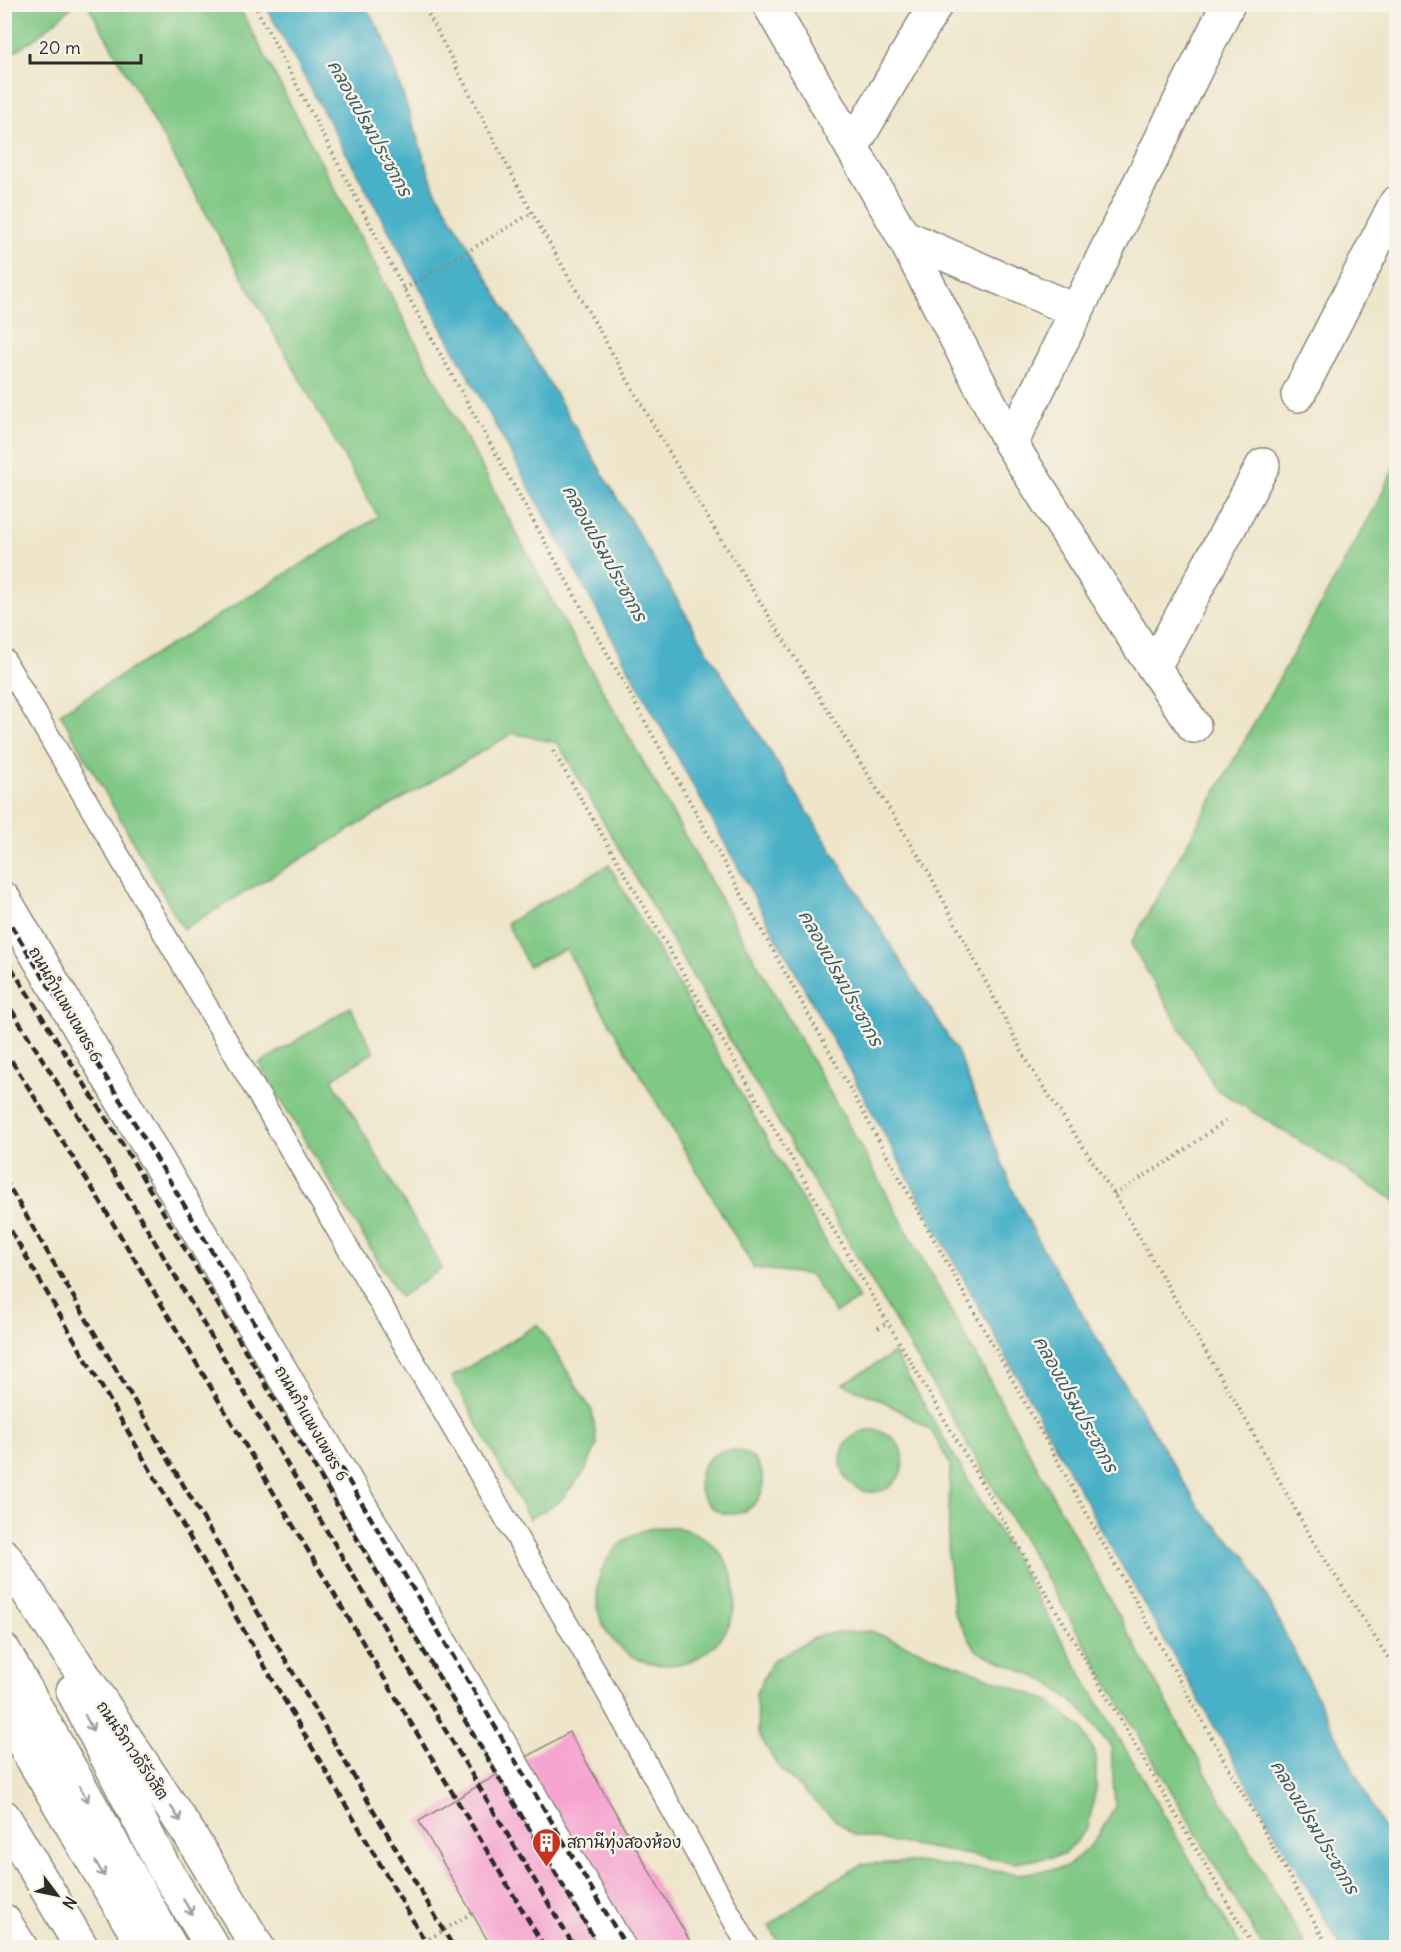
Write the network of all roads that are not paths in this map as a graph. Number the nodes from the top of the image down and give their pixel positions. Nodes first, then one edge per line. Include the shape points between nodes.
1 (769, 4) edge
2 (936, 4) edge
3 (1228, 4) edge
4 (853, 146) junction
5 (1396, 203) edge
6 (903, 236) junction
7 (1076, 311) junction
8 (1298, 395) dead end
9 (1011, 444) junction
10 (1263, 465) dead end
11 (4, 659) edge
12 (1154, 667) junction
13 (1194, 726) dead end
14 (4, 899) edge
15 (4, 1557) edge
16 (4, 1651) edge
17 (4, 1711) edge
18 (4, 1817) edge
19 (4, 1920) edge
20 (21, 1947) edge
21 (82, 1947) edge
22 (146, 1947) edge
23 (171, 1947) edge
24 (213, 1947) edge
25 (258, 1947) edge
26 (619, 1947) edge
27 (749, 1947) edge

1 - 4 main road
2 - 4 main road
3 - 7 main road
4 - 6 main road
5 - 8 main road
6 - 7 main road
6 - 9 main road
7 - 9 main road
9 - 12 main road
10 - 12 main road
11 - 27 lane via 603,1685
12 - 13 main road
14 - 26 main road, ถนนกำแพงเพชร 6
15 -> 24 main road via 162,1866
15 -> 25 main road, ถนนวิภาวดีรังสิต via 190,1835
16 -> 23 main road
17 -> 22 main road
18 - 21 main road
19 - 20 main road

